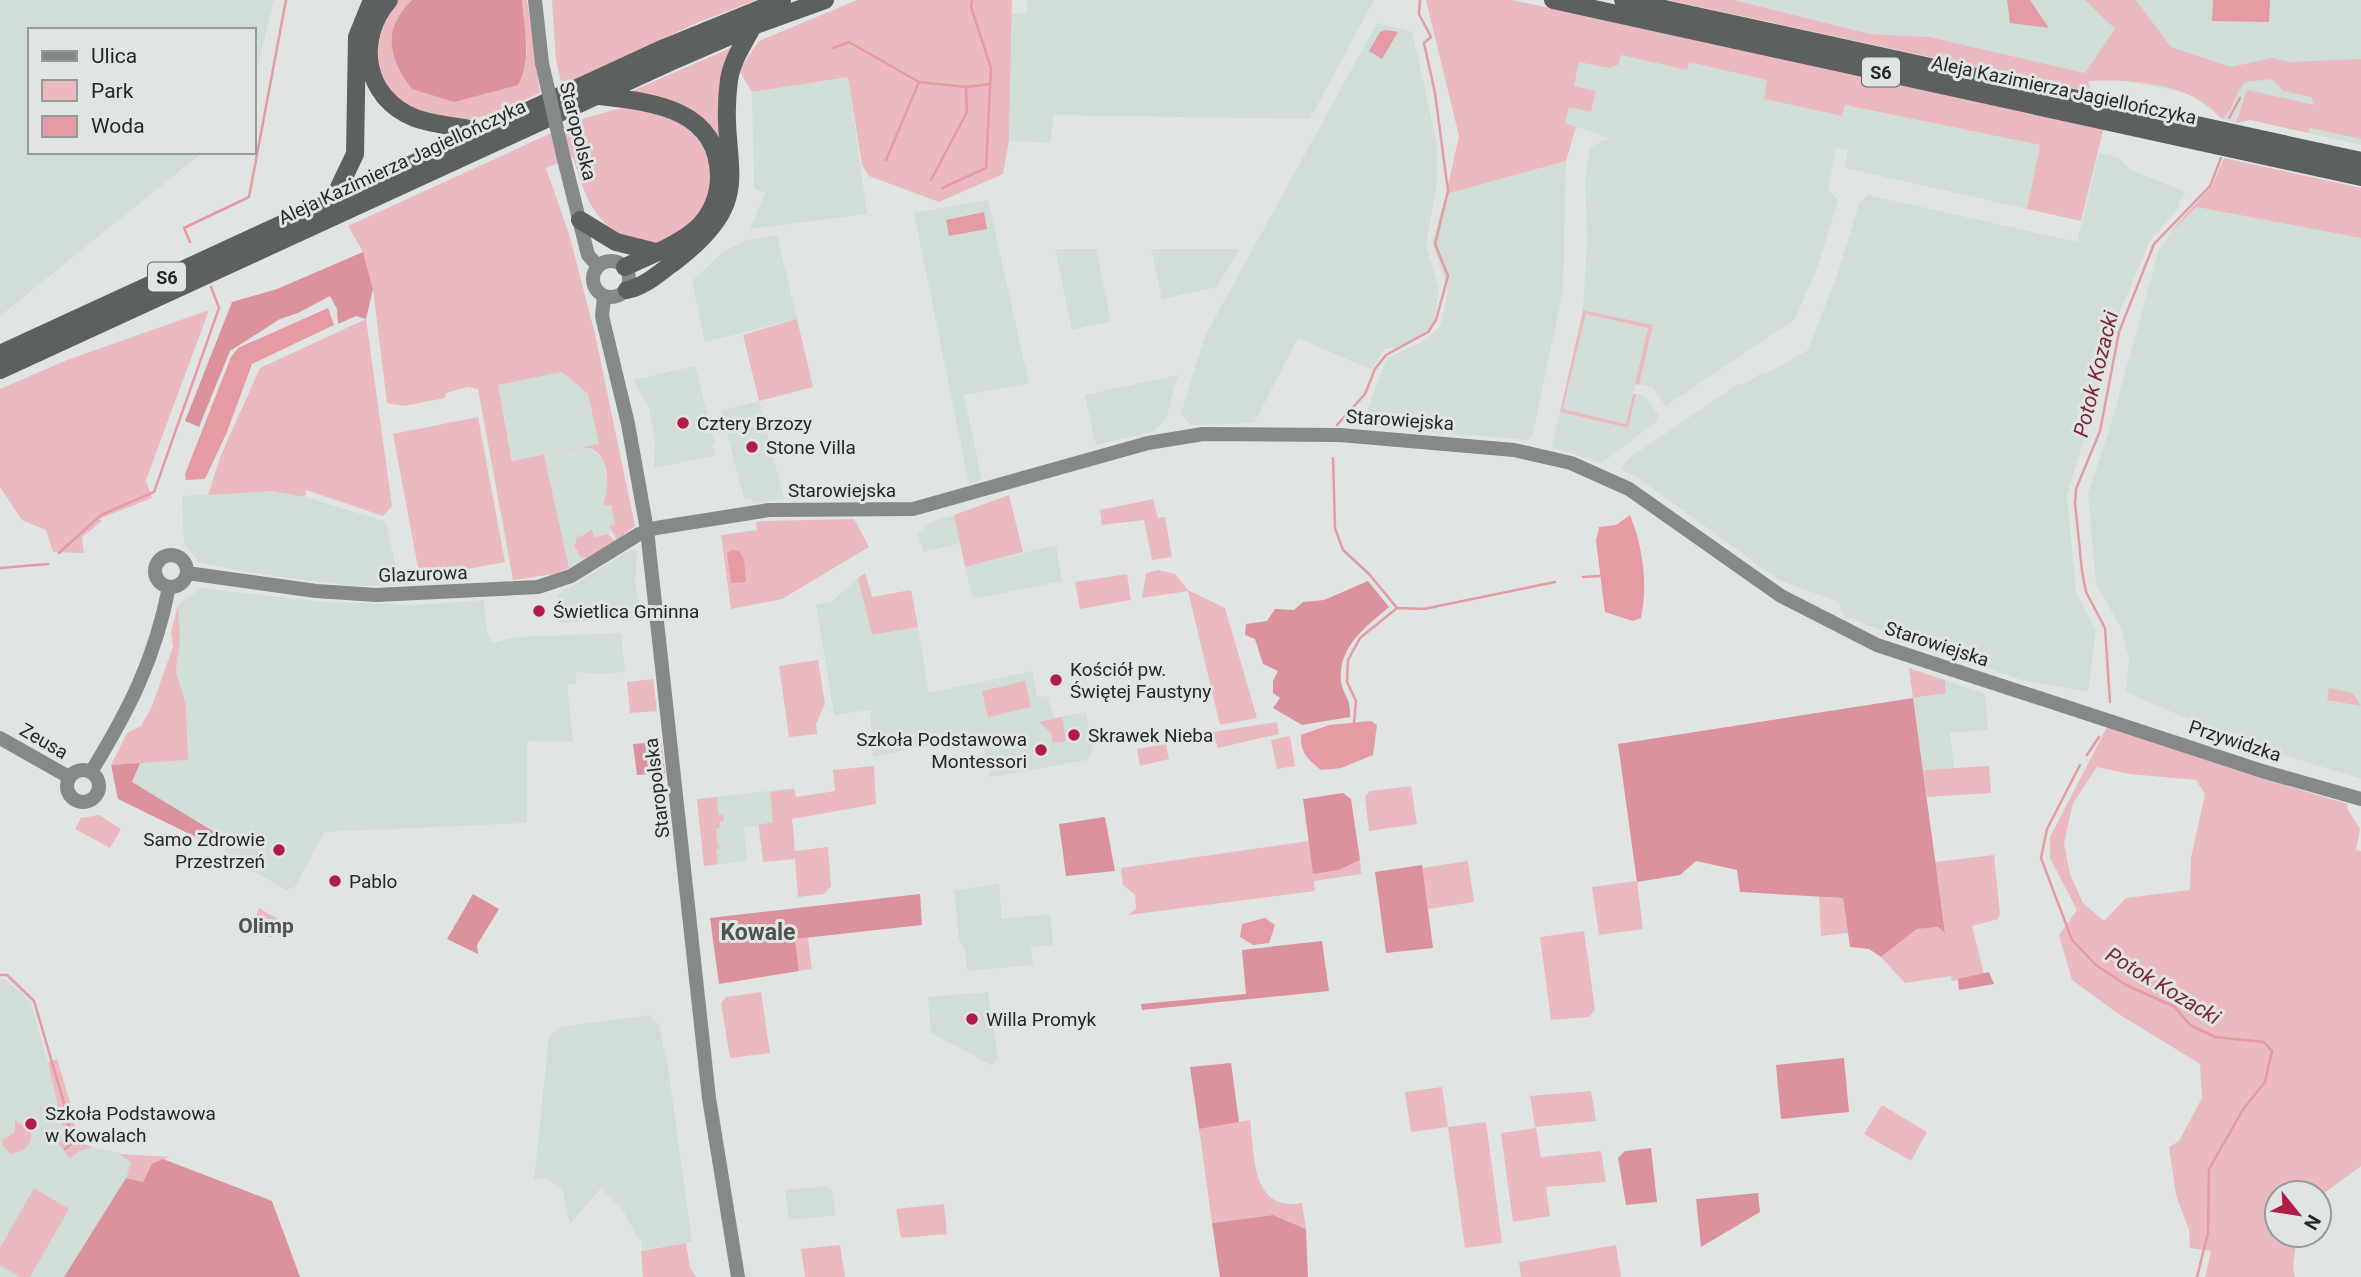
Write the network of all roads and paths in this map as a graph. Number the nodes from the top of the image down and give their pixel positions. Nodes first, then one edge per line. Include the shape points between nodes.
1 (372, 0) edge
2 (389, 0) edge
3 (535, 0) edge
4 (782, 0) edge
5 (825, 0) edge
6 (1553, 0) edge
7 (1623, 0) edge
8 (753, 26) junction
9 (598, 96) junction
10 (485, 131) junction
11 (2361, 161) edge
12 (2361, 177) edge
13 (333, 200) junction
14 (580, 220) junction
15 (656, 251) junction
16 (598, 266) junction
17 (625, 267) junction
18 (627, 289) junction
19 (604, 296) junction
20 (0, 354) edge
21 (0, 370) edge
22 (647, 530) junction
23 (187, 572) junction
24 (169, 587) junction
25 (2098, 716) joint
26 (0, 738) edge
27 (91, 772) junction
28 (69, 777) junction
29 (2361, 799) edge
30 (738, 1277) edge

1 - 13 highway via 357,37 355,154
2 - 10 highway via 368,38 370,64 383,93 415,117
3 - 14 street, Staropolska, bridge via 542,63
4 - 10 highway, Aleja Kazimierza Jagiellończyka / S6 via 696,34
5 - 8 highway, Aleja Kazimierza Jagiellończyka / S6
6 - 12 highway, Aleja Kazimierza Jagiellończyka / S6
7 - 11 highway, Aleja Kazimierza Jagiellończyka / S6
8 - 9 highway, Aleja Kazimierza Jagiellończyka / S6
8 - 18 highway via 729,78 732,178 723,212 704,238 636,288
9 - 15 highway via 669,108 697,125 715,151 719,181 711,209 689,235
9 - 21 highway, Aleja Kazimierza Jagiellończyka / S6
10 - 13 highway, Aleja Kazimierza Jagiellończyka / S6
13 - 20 highway, Aleja Kazimierza Jagiellończyka / S6
14 - 15 highway via 616,242
14 - 16 street, Staropolska via 588,255
15 - 17 highway
16 - 17 street via 609,261
16 - 19 street, Staropolska via 593,283
17 - 18 street via 630,278
18 - 19 street via 617,297
19 - 22 street, Staropolska via 602,316
22 - 23 street, Glazurowa via 571,576 528,588 376,596
22 - 25 street, Starowiejska via 769,510 920,508 1137,446 1203,434 1340,435 1506,449 1571,463 1629,489 1782,596 1864,640
22 - 30 street, Staropolska via 709,1098
23 - 24 street via 181,584
23 - 24 street via 179,556 161,558 155,575
24 - 27 street via 145,674
25 - 29 street, Przywidzka
26 - 28 street, Zeusa
27 - 28 street via 79,770
27 - 28 street via 99,788 87,802 70,796

